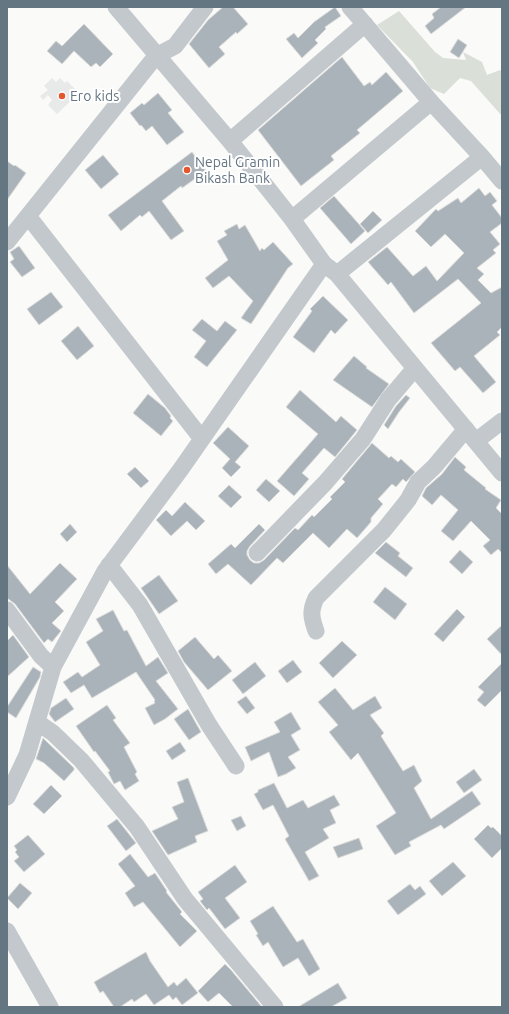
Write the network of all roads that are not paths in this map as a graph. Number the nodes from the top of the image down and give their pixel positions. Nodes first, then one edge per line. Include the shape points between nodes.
1 (116, 7) edge
2 (205, 7) edge
3 (350, 7) edge
4 (366, 24) junction
5 (156, 56) junction
6 (431, 102) junction
7 (230, 140) junction
8 (482, 157) junction
9 (502, 181) edge
10 (28, 216) junction
11 (292, 218) junction
12 (7, 242) edge
13 (330, 269) junction
14 (415, 368) junction
15 (502, 421) edge
16 (471, 435) junction
17 (202, 439) junction
18 (502, 472) edge
19 (258, 553) dead end
20 (109, 565) junction
21 (7, 610) edge
22 (316, 631) dead end
23 (53, 667) junction
24 (37, 722) junction
25 (236, 766) dead end
26 (7, 797) edge
27 (7, 931) edge
28 (50, 1007) edge
29 (275, 1007) edge

1 - 5 street
2 - 5 street via 175,46
3 - 4 street
4 - 6 street
4 - 7 street
5 - 7 street
5 - 10 street
6 - 8 street
6 - 11 street
7 - 11 street
8 - 9 street
8 - 13 street
10 - 12 street
10 - 17 street
11 - 13 street
13 - 14 street
13 - 17 street
14 - 16 street
14 - 19 street via 388,400 363,439
15 - 16 street
16 - 18 street
16 - 22 street via 418,482 408,500 384,530 316,598 311,609
17 - 20 street
20 - 23 street
20 - 25 street via 140,605 209,725
21 - 23 street via 41,656
23 - 24 street
24 - 26 street via 27,754
24 - 29 street via 53,733 81,760 137,826 185,899
27 - 28 street

